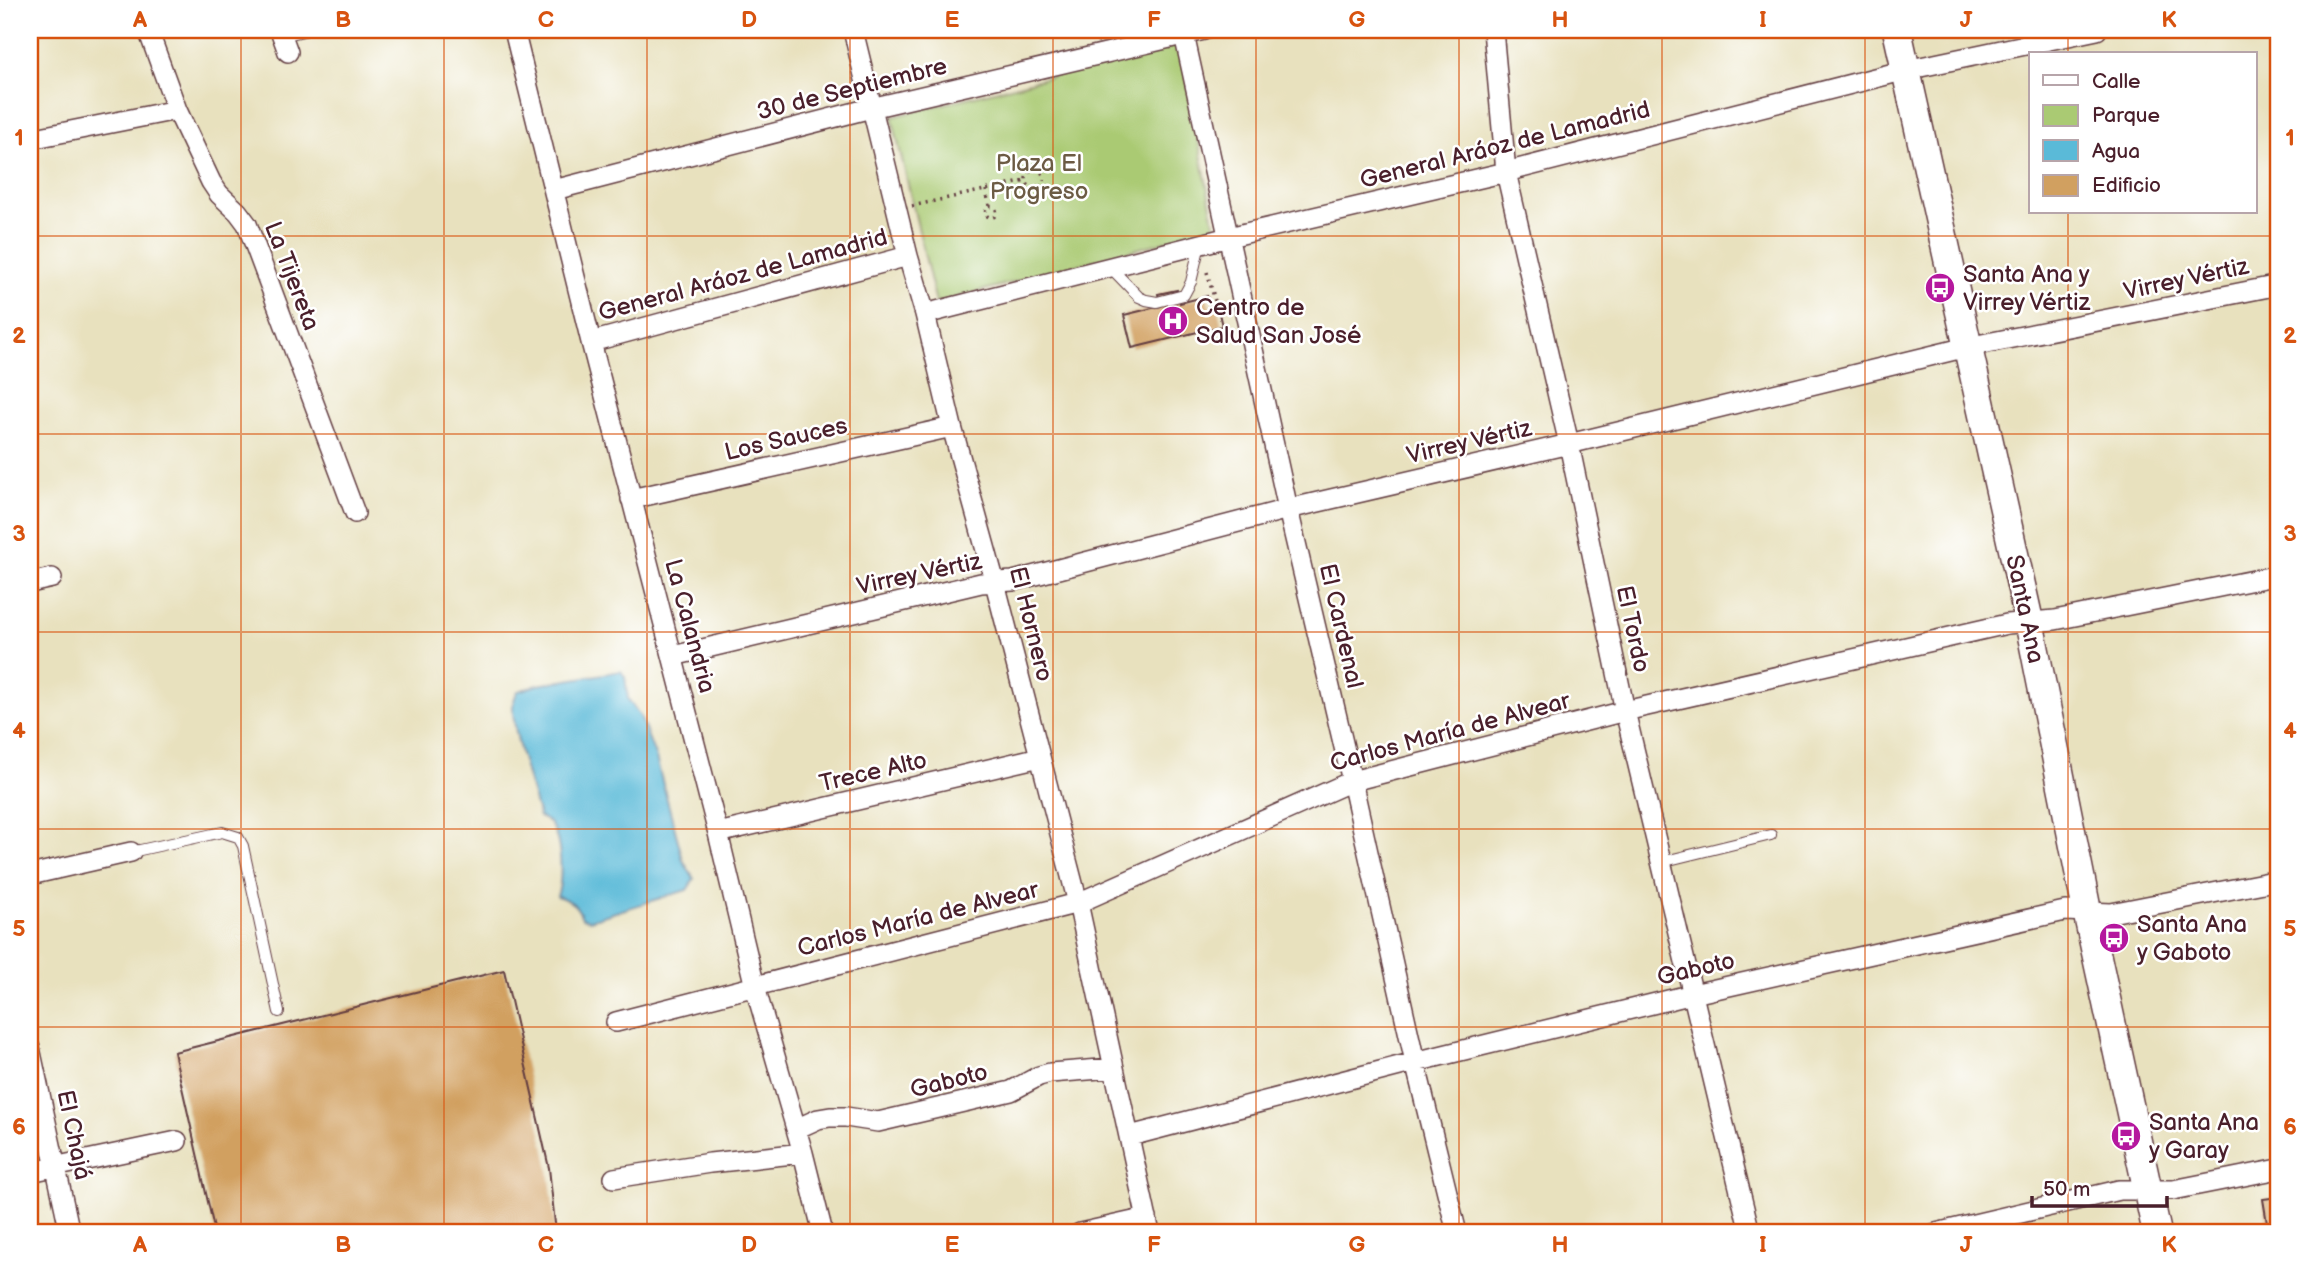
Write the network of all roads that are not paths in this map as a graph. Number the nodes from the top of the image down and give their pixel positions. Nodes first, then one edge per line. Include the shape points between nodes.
1 (148, 30) edge
2 (308, 30) edge
3 (514, 30) edge
4 (853, 30) edge
5 (1204, 30) edge
6 (1493, 30) edge
7 (1897, 30) edge
8 (2097, 30) edge
9 (1183, 32) edge
10 (283, 39) edge
11 (1906, 70) junction
12 (871, 108) junction
13 (177, 110) junction
14 (30, 139) edge
15 (1506, 172) junction
16 (554, 190) junction
17 (1229, 237) junction
18 (1199, 250) junction
19 (908, 256) junction
20 (1110, 267) junction
21 (2279, 285) edge
22 (925, 314) junction
23 (591, 342) junction
24 (1967, 348) junction
25 (952, 427) junction
26 (1569, 444) junction
27 (631, 499) junction
28 (1288, 509) junction
29 (355, 513) dead end
30 (2279, 575) edge
31 (52, 578) dead end
32 (30, 583) edge
33 (995, 583) junction
34 (2029, 621) junction
35 (673, 656) junction
36 (1625, 711) junction
37 (1040, 757) junction
38 (1352, 781) junction
39 (718, 834) junction
40 (1771, 835) dead end
41 (131, 852) joint
42 (1661, 862) junction
43 (30, 874) edge
44 (2279, 880) edge
45 (1078, 903) junction
46 (2087, 911) junction
47 (755, 986) junction
48 (1693, 994) junction
49 (279, 1012) dead end
50 (616, 1022) dead end
51 (30, 1048) edge
52 (1415, 1062) junction
53 (1113, 1068) junction
54 (796, 1129) junction
55 (1130, 1136) junction
56 (177, 1141) dead end
57 (803, 1153) junction
58 (55, 1166) junction
59 (2279, 1169) edge
60 (30, 1172) edge
61 (614, 1178) dead end
62 (2147, 1189) junction
63 (1148, 1226) edge
64 (70, 1233) edge
65 (822, 1233) edge
66 (1080, 1233) edge
67 (1457, 1233) edge
68 (1750, 1233) edge
69 (1936, 1233) edge
70 (2157, 1233) edge

1 - 13 street, La Tijereta
2 - 10 lane
3 - 16 street, La Calandria
4 - 12 street, El Hornero
5 - 9 street, 30 de Septiembre
6 - 15 street, El Tordo
7 - 11 street, Santa Ana
8 - 11 street, General Aráoz de Lamadrid
9 - 12 street, 30 de Septiembre
9 - 17 street, El Cardenal
11 - 15 street, General Aráoz de Lamadrid
11 - 24 street, Santa Ana
12 - 16 street, 30 de Septiembre
12 - 19 street, El Hornero
13 - 14 street
13 - 29 street, La Tijereta via 211,182 247,224
15 - 17 street, General Aráoz de Lamadrid
15 - 26 street, El Tordo
16 - 23 street, La Calandria
17 - 18 street, General Aráoz de Lamadrid
17 - 28 street, El Cardenal
18 - 20 street, General Aráoz de Lamadrid
18 - 20 lane via 1184,295 1157,302 1139,297
19 - 22 street, El Hornero
19 - 23 street, General Aráoz de Lamadrid
20 - 22 street, General Aráoz de Lamadrid
21 - 24 street, Virrey Vértiz
22 - 25 street, El Hornero
23 - 27 street, La Calandria
24 - 26 street, Virrey Vértiz
24 - 34 street, Santa Ana
25 - 27 street, Los Sauces
25 - 33 street, El Hornero
26 - 28 street, Virrey Vértiz
26 - 36 street, El Tordo
27 - 35 street, La Calandria
28 - 33 street, Virrey Vértiz
28 - 38 street, El Cardenal
30 - 34 street, Carlos María de Alvear via 2055,620
31 - 32 street
33 - 35 street, Virrey Vértiz
33 - 37 street, El Hornero
34 - 36 street, Carlos María de Alvear
34 - 46 street, Santa Ana
35 - 39 street, La Calandria
36 - 38 street, Carlos María de Alvear
36 - 42 street, El Tordo
37 - 39 street, Trece Alto
37 - 45 street, El Hornero
38 - 45 street, Carlos María de Alvear
38 - 52 street, El Cardenal
39 - 47 street, La Calandria
40 - 42 lane
41 - 43 street
41 - 49 lane via 222,832 238,837
42 - 48 street, El Tordo
44 - 46 street, Gaboto via 2111,913
45 - 47 street, Carlos María de Alvear
45 - 53 street, El Hornero
46 - 48 street, Gaboto via 2065,911
46 - 62 street, Santa Ana
47 - 50 street, Carlos María de Alvear
47 - 54 street, La Calandria
48 - 52 street, Gaboto
48 - 68 street, El Tordo
51 - 58 street, El Chajá
52 - 55 street, Gaboto
52 - 67 street, El Cardenal
53 - 54 street, Gaboto via 1050,1073 1011,1091 878,1122 830,1117
53 - 55 street, El Hornero
54 - 57 street, La Calandria
55 - 63 street, El Hornero
56 - 58 street
57 - 61 street
57 - 65 street, La Calandria
58 - 60 street
58 - 64 street, El Chajá
59 - 62 street via 2173,1190
62 - 69 street via 2119,1190
62 - 70 street, Santa Ana
63 - 66 street

